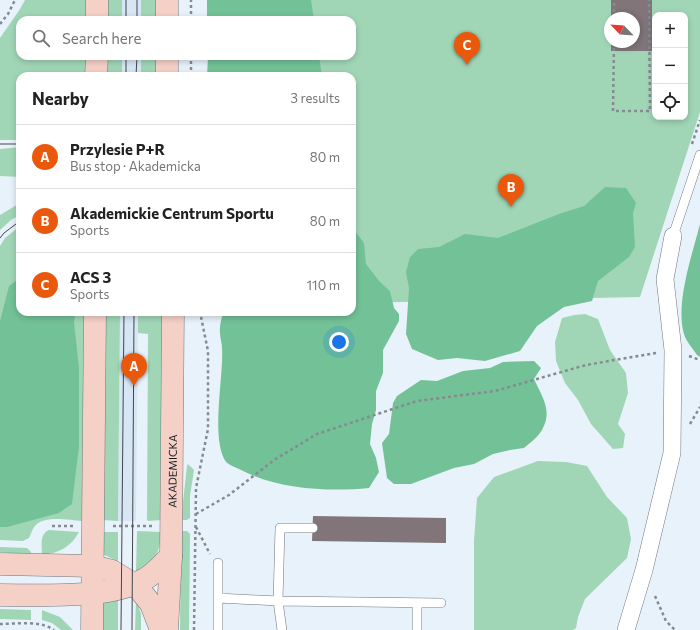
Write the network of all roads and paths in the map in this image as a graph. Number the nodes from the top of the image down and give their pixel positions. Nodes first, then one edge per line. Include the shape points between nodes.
1 (16, 0) edge
2 (97, 0) edge
3 (167, 0) edge
4 (191, 0) edge
5 (614, 0) edge
6 (649, 0) edge
7 (614, 12) edge
8 (97, 16) edge
9 (167, 16) edge
10 (191, 16) edge
11 (0, 24) edge
12 (614, 48) edge
13 (96, 60) edge
14 (167, 60) edge
15 (191, 60) edge
16 (96, 72) edge
17 (167, 72) edge
18 (191, 72) edge
19 (700, 155) edge
20 (672, 236) joint
21 (94, 316) edge
22 (173, 316) edge
23 (201, 316) edge
24 (673, 350) junction
25 (196, 514) junction
26 (52, 526) dead end
27 (93, 526) junction
28 (171, 526) junction
29 (195, 526) junction
30 (313, 528) dead end
31 (171, 556) junction
32 (218, 563) joint
33 (0, 564) edge
34 (92, 566) junction
35 (644, 570) junction
36 (134, 584) junction
37 (92, 594) junction
38 (0, 595) edge
39 (218, 598) junction
40 (278, 601) junction
41 (417, 603) junction
42 (441, 603) dead end
43 (0, 624) edge
44 (54, 630) edge
45 (92, 630) edge
46 (161, 630) edge
47 (167, 630) edge
48 (194, 630) edge
49 (218, 630) edge
50 (282, 630) edge
51 (417, 630) edge
52 (626, 630) edge
53 (675, 630) edge

1 - 11 path
2 - 8 street
3 - 9 street
4 - 10 path
5 - 7 path
6 - 12 path via 650,111 613,111
13 - 16 street
14 - 17 street
15 - 18 path
19 - 20 lane
20 - 24 street via 664,279
21 - 27 street
22 - 28 street, AKADEMICKA
23 - 25 path via 208,351 208,429 196,488
24 - 25 path via 586,364 494,391 417,401 317,434 274,460 229,495
24 - 35 street via 672,454
25 - 29 path
26 - 27 path
27 - 28 path
27 - 34 street
28 - 29 path
28 - 31 street, AKADEMICKA
29 - 32 path via 212,558
29 - 48 path
30 - 40 lane via 280,528
31 - 36 street via 152,575
31 - 47 street, AKADEMICKA
32 - 39 lane
33 - 34 street
34 - 36 street via 122,575
34 - 37 street
35 - 52 street
35 - 53 path via 666,621
36 - 37 street
36 - 46 street via 151,604
37 - 38 street
37 - 45 street
39 - 40 lane
39 - 49 lane
40 - 41 lane
40 - 50 lane
41 - 42 lane
41 - 51 lane
43 - 44 path via 37,624

